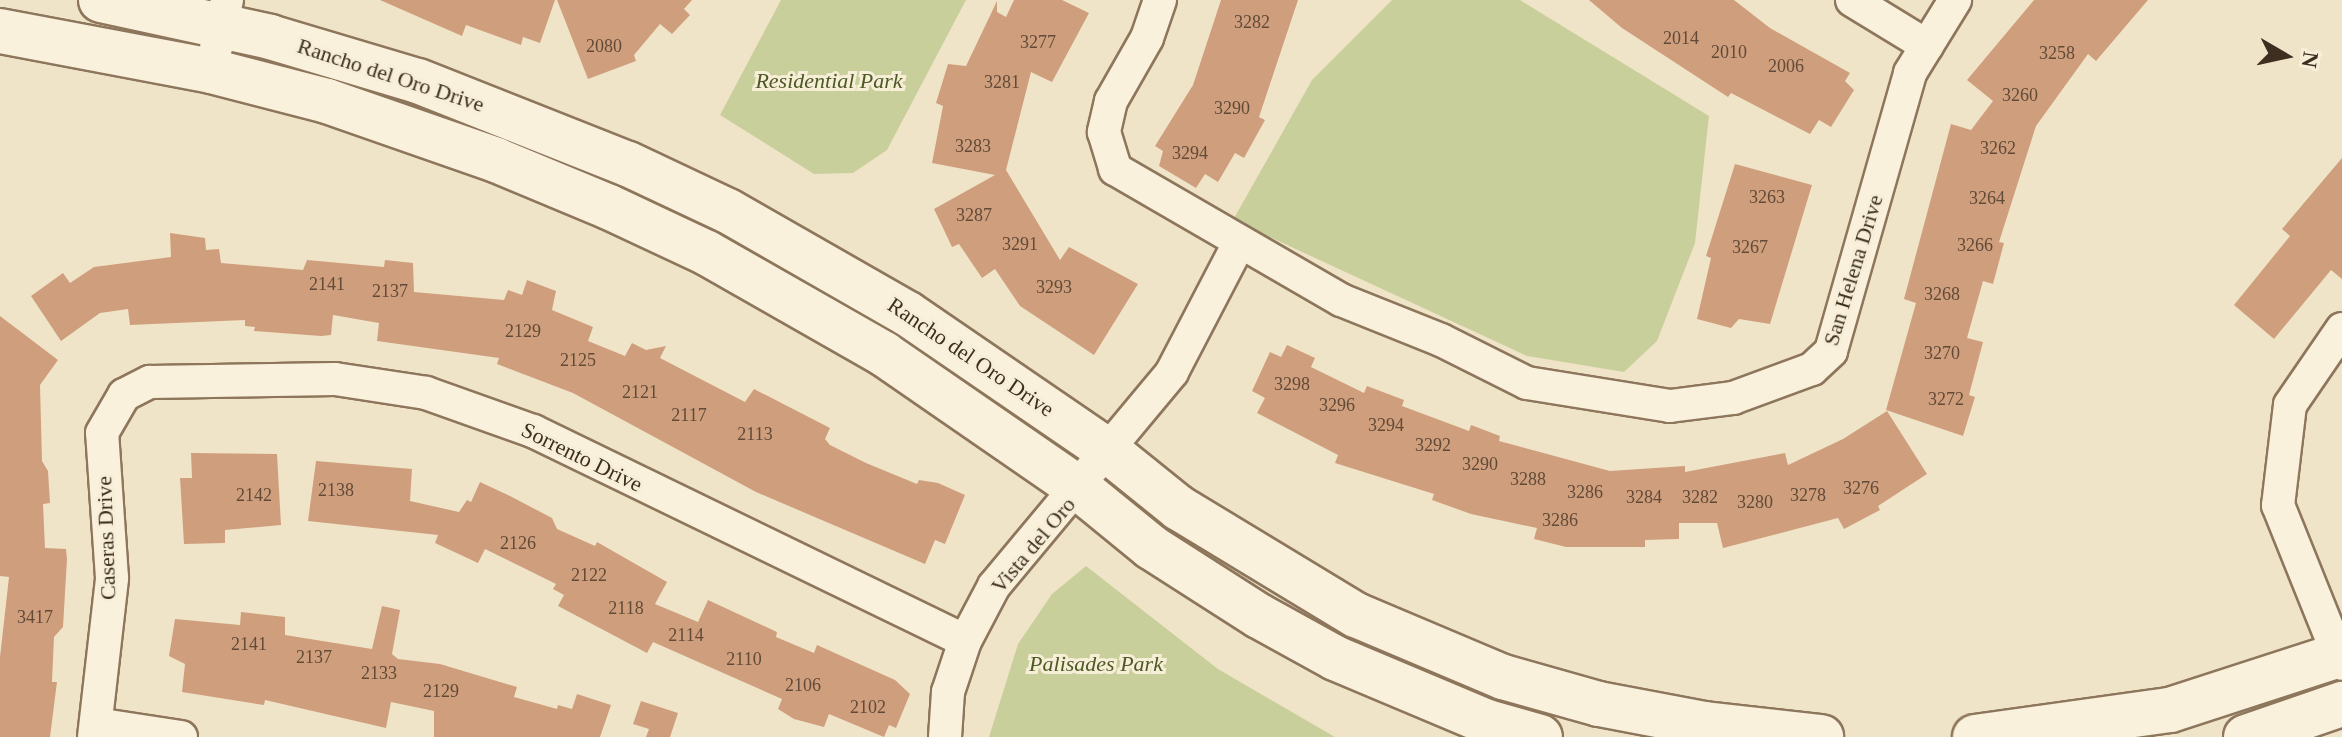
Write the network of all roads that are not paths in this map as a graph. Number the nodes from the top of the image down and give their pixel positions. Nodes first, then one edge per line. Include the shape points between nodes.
1 (101, 0) edge
2 (1160, 0) edge
3 (1852, 0) edge
4 (1955, 0) edge
5 (224, 12) edge
6 (0, 31) edge
7 (1927, 46) junction
8 (211, 71) junction
9 (1238, 245) junction
10 (2342, 329) edge
11 (171, 382) joint
12 (1108, 451) junction
13 (1080, 489) junction
14 (965, 641) junction
15 (2341, 657) edge
16 (2342, 704) edge
17 (95, 730) edge
18 (181, 737) edge
19 (945, 737) edge
20 (1540, 737) edge
21 (1821, 737) edge
22 (1975, 737) edge
23 (2246, 737) edge

1 - 5 main road, Rancho del Oro Drive
2 - 9 street, San Helena Drive via 1147,38 1111,101 1104,132 1115,169
3 - 7 street
4 - 7 street, San Helena Drive
5 - 8 street
5 - 12 main road, Rancho del Oro Drive via 418,81 628,164 728,211 908,314
6 - 8 main road, Rancho del Oro Drive
7 - 9 street, San Helena Drive via 1910,73 1831,351 1812,369 1733,398 1670,406 1527,383 1441,340 1341,300
8 - 13 main road, Rancho del Oro Drive via 327,101 496,160 707,253 884,354
9 - 12 street, Vista del Oro via 1172,372
10 - 15 street via 2290,405 2278,505
11 - 14 street, Sorrento Drive via 246,376 335,379 426,393 533,431
11 - 17 street, Caseras Drive via 150,382 124,395 102,433 112,578
12 - 13 street, Vista del Oro
12 - 21 main road, Rancho del Oro Drive via 1179,508 1283,575 1356,615 1503,677 1629,710
13 - 14 street, Vista del Oro via 994,586
13 - 20 main road, Rancho del Oro Drive via 1151,547 1335,658 1487,722
14 - 19 street, Vista del Oro via 948,692
15 - 22 main road via 2170,710
16 - 23 main road
17 - 18 street

